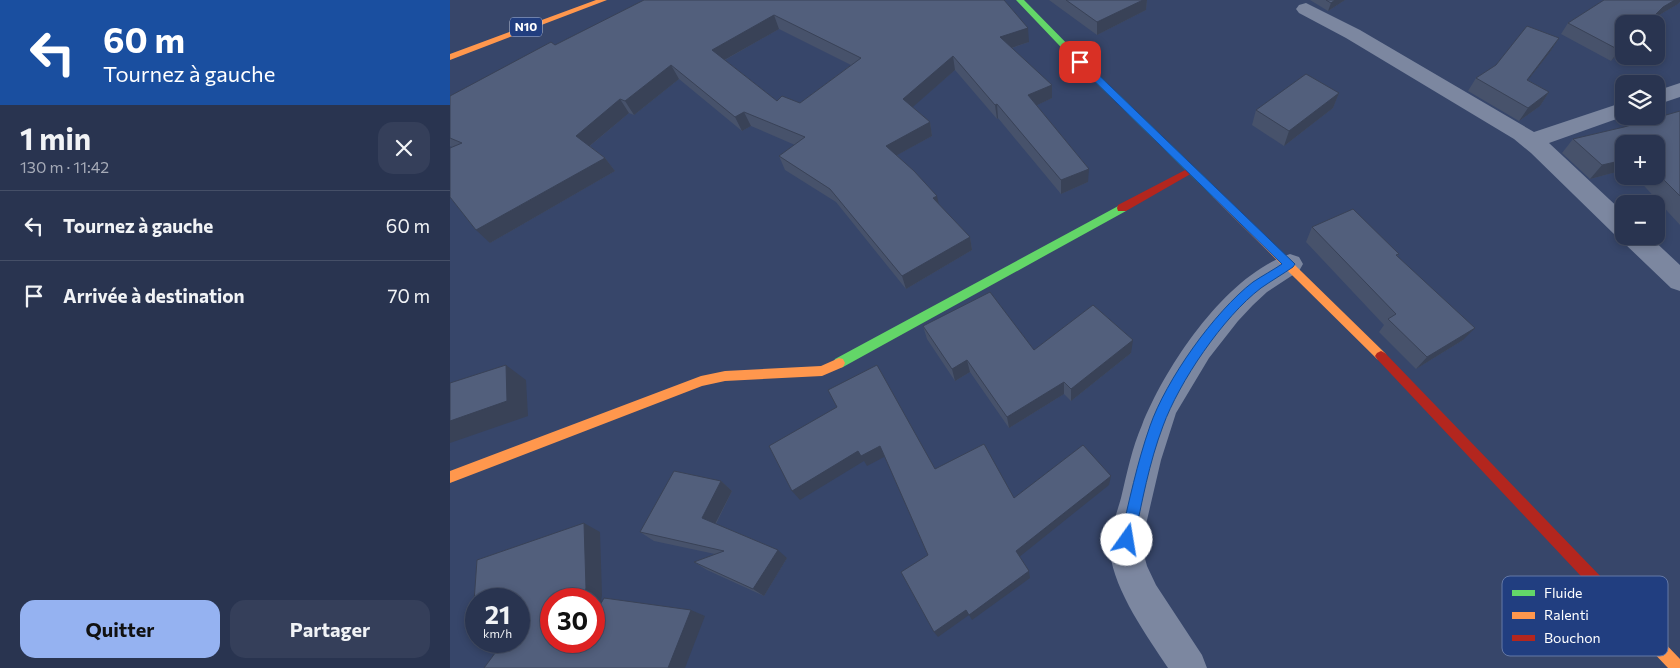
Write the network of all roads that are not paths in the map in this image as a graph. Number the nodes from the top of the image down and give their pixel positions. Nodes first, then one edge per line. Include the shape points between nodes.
1 (602, 0) edge
2 (1020, 0) edge
3 (1306, 9) dead end
4 (450, 57) edge
5 (1680, 90) edge
6 (1665, 95) edge
7 (1615, 112) edge
8 (1532, 141) junction
9 (1191, 170) junction
10 (1615, 219) edge
11 (1642, 245) edge
12 (1290, 264) junction
13 (1680, 281) edge
14 (450, 476) edge
15 (1590, 576) edge
16 (1667, 656) edge
17 (1189, 668) edge
18 (1678, 668) edge

1 - 4 main road, N10
2 - 9 main road
3 - 8 street
5 - 6 street
7 - 8 street
8 - 10 street
9 - 12 main road
9 - 14 main road via 822,371 725,376 702,381
11 - 13 street
12 - 15 main road
12 - 17 street via 1256,286 1203,344 1176,385 1157,425 1141,480 1127,540 1127,556 1138,585
16 - 18 main road

